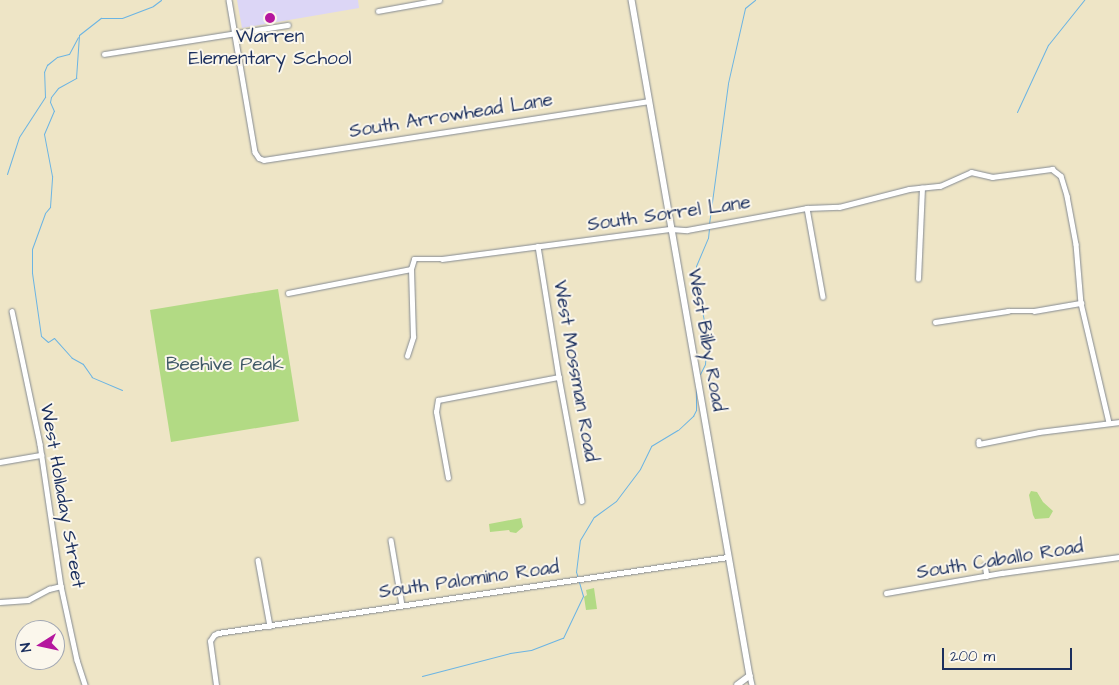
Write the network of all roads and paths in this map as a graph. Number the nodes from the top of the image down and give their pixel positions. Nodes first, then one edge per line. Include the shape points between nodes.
1 (229, 0) edge
2 (439, 0) edge
3 (632, 0) edge
4 (378, 11) dead end
5 (288, 25) dead end
6 (235, 34) junction
7 (104, 54) dead end
8 (648, 101) junction
9 (922, 188) junction
10 (808, 208) junction
11 (671, 229) junction
12 (538, 246) junction
13 (411, 269) junction
14 (918, 279) dead end
15 (288, 292) dead end
16 (823, 297) dead end
17 (1081, 303) junction
18 (12, 311) dead end
19 (935, 322) dead end
20 (407, 356) dead end
21 (559, 377) junction
22 (1109, 422) junction
23 (1119, 422) edge
24 (979, 443) dead end
25 (41, 455) junction
26 (0, 462) edge
27 (448, 478) dead end
28 (582, 500) dead end
29 (391, 540) dead end
30 (728, 557) junction
31 (1119, 558) edge
32 (258, 560) dead end
33 (985, 565) dead end
34 (987, 576) junction
35 (61, 586) junction
36 (886, 593) dead end
37 (0, 602) edge
38 (402, 605) junction
39 (270, 626) junction
40 (750, 676) junction
41 (85, 685) edge
42 (216, 685) edge
43 (738, 685) edge
44 (752, 685) edge

1 - 6 street
2 - 4 street
3 - 8 street, West Bilby Road
5 - 6 street
6 - 7 street
6 - 8 street, South Arrowhead Lane via 255,152 264,160
8 - 11 street, West Bilby Road
9 - 10 street, South Sorrel Lane via 839,208
9 - 14 street
9 - 17 street, South Sorrel Lane via 948,184 971,172 992,177 1046,168 1056,170 1064,183 1075,238
10 - 11 street, South Sorrel Lane
10 - 16 street
11 - 12 street, South Sorrel Lane
11 - 30 street, West Bilby Road
12 - 13 street, South Sorrel Lane via 442,259 414,259
12 - 21 street, West Mossman Road
13 - 15 street, South Sorrel Lane
13 - 20 street via 414,337
17 - 19 street
17 - 22 street
18 - 25 street, West Holladay Street
21 - 27 street via 438,400 436,412
21 - 28 street, West Mossman Road
22 - 23 street
22 - 24 street
25 - 26 street
25 - 35 street, West Holladay Street
29 - 38 street
30 - 38 street, South Palomino Road
30 - 40 street, West Bilby Road
31 - 34 street, South Caballo Road
32 - 39 street
33 - 34 street
34 - 36 street, South Caballo Road
35 - 37 street via 28,600
35 - 41 street, West Holladay Street
38 - 39 street, South Palomino Road
39 - 42 street, South Palomino Road via 214,635 210,646
40 - 43 street
40 - 44 street, West Bilby Road

